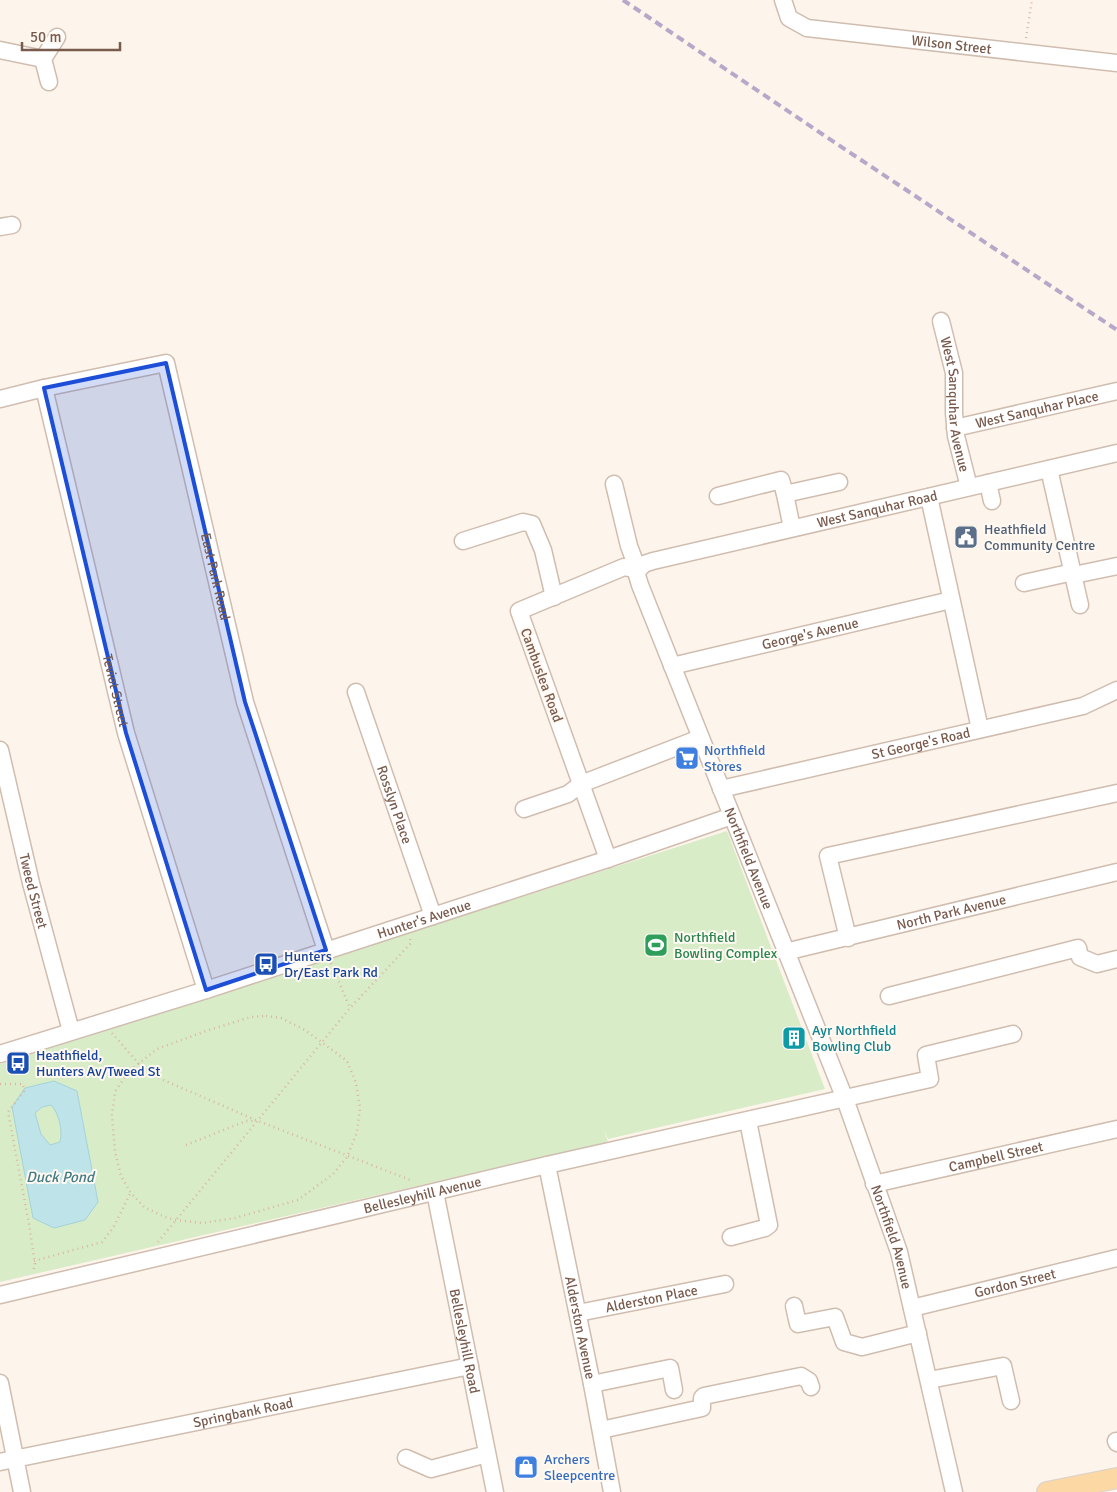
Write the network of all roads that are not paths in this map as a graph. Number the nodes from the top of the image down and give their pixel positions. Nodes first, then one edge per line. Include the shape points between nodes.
1 (783, 0) edge
2 (57, 37) dead end
3 (0, 50) edge
4 (43, 59) junction
5 (1117, 63) edge
6 (49, 82) dead end
7 (942, 322) dead end
8 (44, 388) junction
9 (1117, 392) edge
10 (0, 399) edge
11 (956, 428) junction
12 (1117, 453) edge
13 (1049, 469) junction
14 (839, 482) dead end
15 (988, 483) junction
16 (614, 484) dead end
17 (969, 487) junction
18 (785, 494) junction
19 (718, 496) dead end
20 (929, 497) junction
21 (992, 501) dead end
22 (792, 528) junction
23 (463, 541) dead end
24 (1117, 566) edge
25 (638, 570) junction
26 (1073, 574) junction
27 (1024, 583) dead end
28 (553, 594) junction
29 (950, 600) junction
30 (1080, 605) dead end
31 (672, 666) junction
32 (1117, 690) edge
33 (356, 692) dead end
34 (980, 729) junction
35 (700, 738) junction
36 (0, 750) edge
37 (581, 784) junction
38 (721, 789) junction
39 (1117, 793) edge
40 (524, 809) dead end
41 (732, 816) junction
42 (608, 859) junction
43 (1117, 872) edge
44 (433, 916) junction
45 (848, 938) junction
46 (326, 950) junction
47 (785, 952) junction
48 (1117, 959) edge
49 (206, 990) junction
50 (889, 996) dead end
51 (72, 1031) junction
52 (1013, 1034) dead end
53 (0, 1054) edge
54 (845, 1099) junction
55 (748, 1121) junction
56 (1117, 1129) edge
57 (547, 1165) junction
58 (874, 1184) junction
59 (435, 1192) junction
60 (731, 1237) dead end
61 (1117, 1258) edge
62 (725, 1284) dead end
63 (0, 1295) edge
64 (794, 1306) dead end
65 (912, 1308) junction
66 (578, 1313) junction
67 (918, 1333) junction
68 (470, 1366) junction
69 (929, 1380) junction
70 (0, 1383) edge
71 (592, 1384) junction
72 (811, 1387) dead end
73 (674, 1390) dead end
74 (1011, 1402) dead end
75 (601, 1430) junction
76 (487, 1454) junction
77 (406, 1458) dead end
78 (8, 1461) edge
79 (1117, 1478) edge
80 (22, 1492) edge
81 (494, 1492) edge
82 (612, 1492) edge
83 (954, 1492) edge
84 (1047, 1492) edge

1 - 5 street, Wilson Street via 789,18 807,28
2 - 4 street
3 - 4 street
4 - 6 street
7 - 11 street, West Sanquhar Avenue via 954,373
8 - 10 street, East Park Road
8 - 46 street, East Park Road via 166,362 245,702
8 - 49 street, Teviot Street via 126,732
9 - 11 street, West Sanquhar Place
11 - 17 street, West Sanquhar Avenue
12 - 13 street, West Sanquhar Road
13 - 15 street, West Sanquhar Road
13 - 26 street
14 - 18 street
15 - 17 street, West Sanquhar Road
15 - 21 street
16 - 25 street, Northfield Avenue
17 - 20 street, West Sanquhar Road
18 - 19 street via 782,480
18 - 22 street
20 - 22 street, West Sanquhar Road
20 - 29 street
22 - 25 street, West Sanquhar Road via 653,561
23 - 28 street via 527,522 532,524 543,550
24 - 26 street
25 - 28 street, Cambuslea Road via 624,567
25 - 31 street, Northfield Avenue via 640,585
26 - 27 street
26 - 30 street
28 - 37 street, Cambuslea Road via 519,611
29 - 31 street, George's Avenue
29 - 34 street
31 - 35 street, Northfield Avenue
32 - 34 street, St George's Road via 1083,706
33 - 44 street, Rosslyn Place
34 - 38 street, St George's Road
35 - 37 street
35 - 38 street, Northfield Avenue
36 - 51 street, Tweed Street via 31,883
37 - 40 street via 568,794
37 - 42 street, Cambuslea Road
38 - 41 street, Northfield Avenue
39 - 45 street via 828,856
41 - 42 street, Hunter's Avenue
41 - 47 street, Northfield Avenue
42 - 44 street, Hunter's Avenue
43 - 45 street, North Park Avenue
44 - 46 street, Hunter's Avenue
45 - 47 street, North Park Avenue
46 - 49 street, Hunter's Avenue
47 - 54 street, Northfield Avenue
48 - 50 street via 1097,964 1080,957 1078,948
49 - 51 street, Hunter's Avenue
51 - 53 street, Hunter's Avenue
52 - 54 street, Bellesleyhill Avenue via 926,1055 930,1079
54 - 55 street, Bellesleyhill Avenue
54 - 58 street, Northfield Avenue
55 - 57 street, Bellesleyhill Avenue
55 - 60 street via 769,1225
56 - 58 street, Campbell Street
57 - 59 street, Bellesleyhill Avenue
57 - 66 street, Alderston Avenue
58 - 65 street, Northfield Avenue via 899,1252
59 - 63 street, Bellesleyhill Avenue
59 - 68 street, Bellesleyhill Road
61 - 65 street, Gordon Street
62 - 66 street, Alderston Place
64 - 67 street via 798,1324 834,1317 844,1342 862,1347
65 - 67 street, Northfield Avenue
66 - 71 street, Alderston Avenue
67 - 69 street, Northfield Avenue
68 - 76 street, Bellesleyhill Road
68 - 78 street, Springbank Road
69 - 74 street via 1003,1366
69 - 83 street, Northfield Avenue
70 - 78 street
71 - 73 street via 670,1368
71 - 75 street, Alderston Avenue
72 - 75 street via 809,1380 801,1376 740,1388 704,1396 702,1408
75 - 82 street, Alderston Avenue
76 - 77 street via 431,1469
76 - 81 street, Bellesleyhill Road
78 - 80 street
79 - 84 main road

